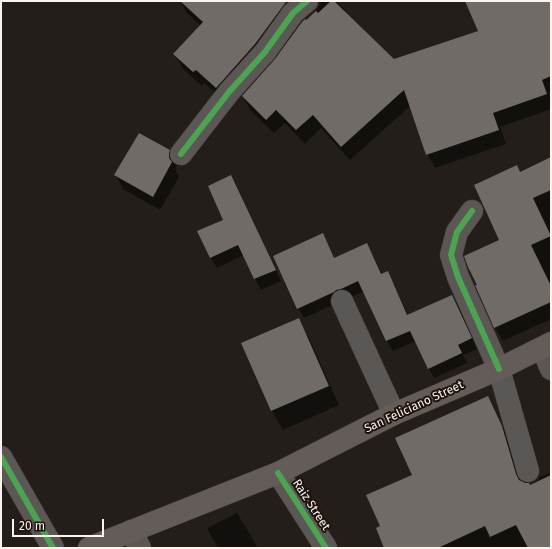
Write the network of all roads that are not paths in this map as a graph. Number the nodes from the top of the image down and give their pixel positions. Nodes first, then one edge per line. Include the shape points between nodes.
1 (307, 1) edge
2 (181, 154) dead end
3 (472, 212) dead end
4 (342, 302) dead end
5 (546, 345) edge
6 (498, 369) junction
7 (551, 370) edge
8 (394, 414) junction
9 (1, 457) edge
10 (528, 471) dead end
11 (278, 473) junction
12 (135, 540) edge
13 (53, 548) edge
14 (89, 548) edge
15 (326, 548) edge

1 - 2 street via 293,13 265,52 229,92
3 - 6 street via 457,232 451,255
4 - 8 street
5 - 6 main road, San Feliciano Street
5 - 7 street
6 - 8 main road, San Feliciano Street
6 - 10 street
8 - 11 main road, San Feliciano Street
9 - 13 street
11 - 12 main road, San Feliciano Street
11 - 15 street, Raiz Street
12 - 14 main road, San Feliciano Street

